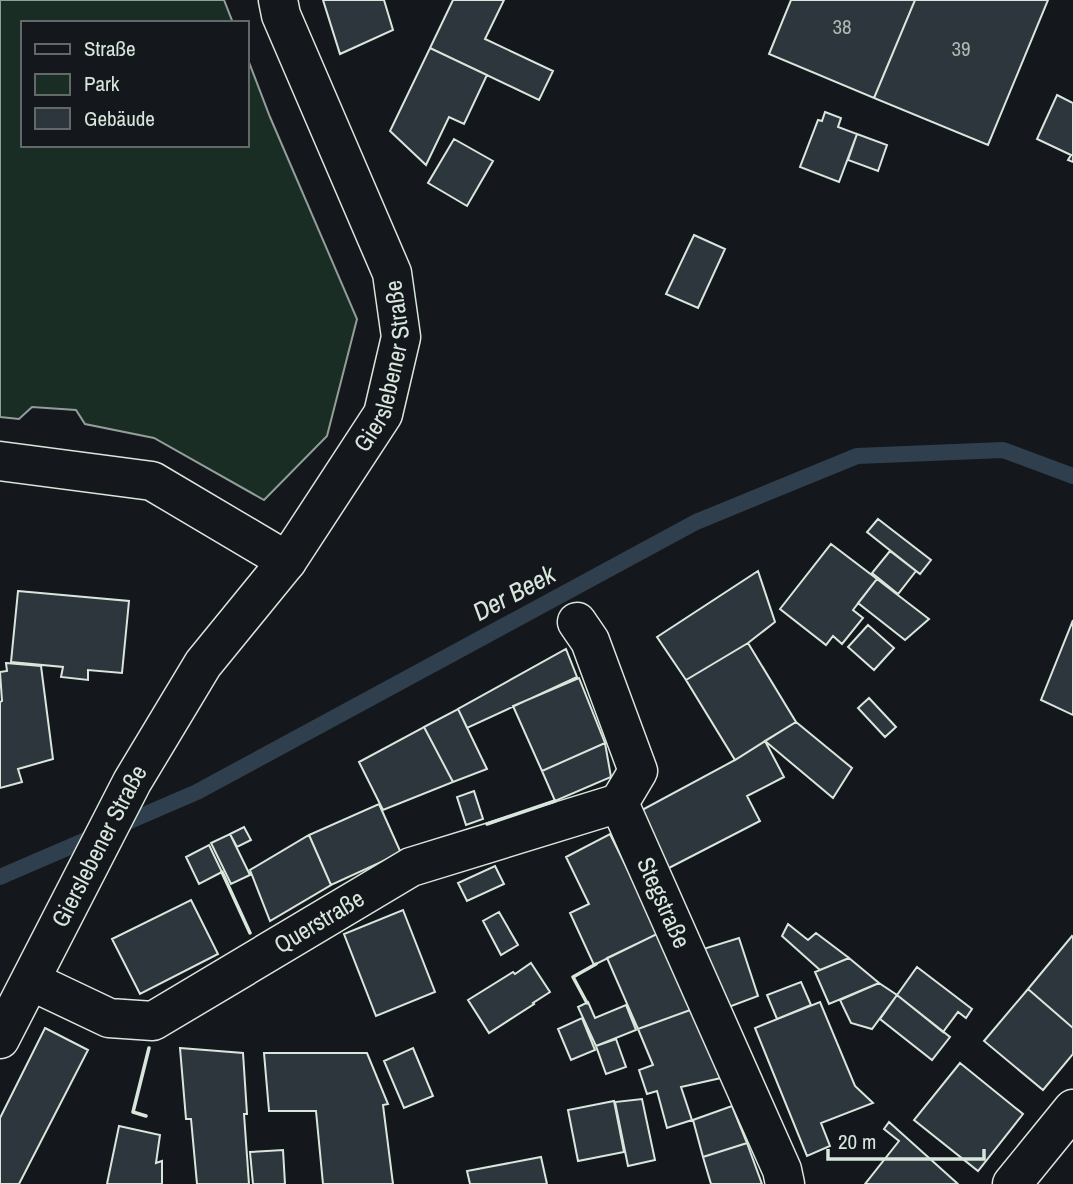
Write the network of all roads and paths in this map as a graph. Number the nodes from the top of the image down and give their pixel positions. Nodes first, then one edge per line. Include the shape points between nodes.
1 (278, 0) edge
2 (0, 461) edge
3 (287, 562) junction
4 (577, 622) dead end
5 (619, 803) junction
6 (31, 981) junction
7 (0, 1039) edge
8 (1073, 1109) edge
9 (785, 1184) edge
10 (1012, 1184) edge

1 - 3 street, Gierslebener Straße via 392,273 401,337 383,414
2 - 3 street via 152,481
3 - 6 street, Gierslebener Straße via 204,664 132,782
4 - 5 street via 590,641 638,771
5 - 6 street, Querstraße via 411,867 153,1021 109,1018
5 - 9 street, Stegstraße
6 - 7 street, Gierslebener Straße
8 - 10 street

